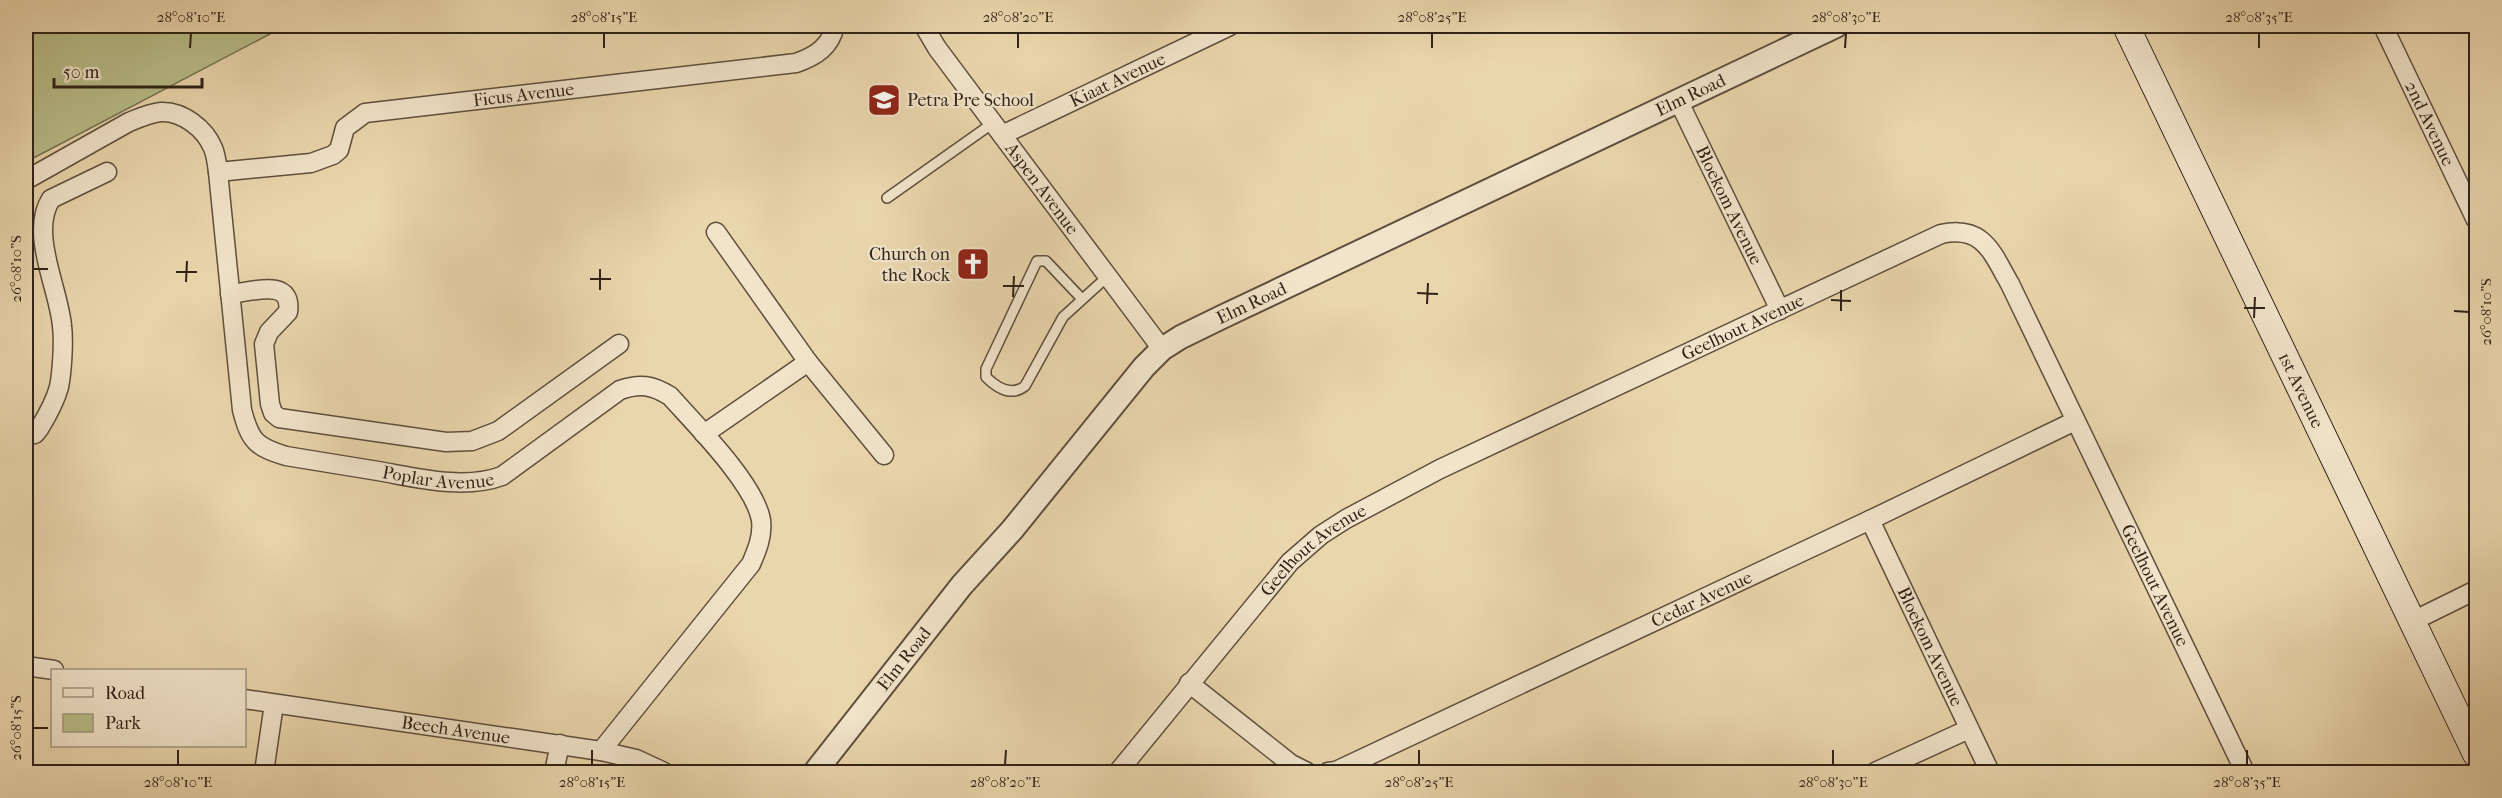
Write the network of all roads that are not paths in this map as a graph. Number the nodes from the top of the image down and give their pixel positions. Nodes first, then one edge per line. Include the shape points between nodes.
1 (835, 26) edge
2 (924, 26) edge
3 (1230, 26) edge
4 (1836, 26) edge
5 (2126, 26) edge
6 (2383, 26) edge
7 (1678, 100) junction
8 (998, 129) junction
9 (107, 172) dead end
10 (218, 172) junction
11 (26, 180) edge
12 (887, 198) dead end
13 (2476, 220) edge
14 (716, 232) dead end
15 (1108, 276) junction
16 (230, 294) junction
17 (1082, 299) junction
18 (1780, 310) junction
19 (619, 344) dead end
20 (1162, 349) junction
21 (808, 362) junction
22 (2075, 421) junction
23 (704, 434) junction
24 (26, 435) edge
25 (884, 455) dead end
26 (1870, 520) junction
27 (2476, 590) edge
28 (2413, 621) junction
29 (26, 666) edge
30 (51, 670) edge
31 (1189, 683) junction
32 (246, 699) edge
33 (274, 704) junction
34 (1969, 729) junction
35 (560, 744) junction
36 (601, 751) junction
37 (2476, 754) edge
38 (264, 772) edge
39 (554, 772) edge
40 (664, 772) edge
41 (815, 772) edge
42 (1118, 772) edge
43 (1307, 772) edge
44 (1328, 772) edge
45 (1875, 772) edge
46 (1990, 772) edge
47 (2245, 772) edge

1 - 10 street, Ficus Avenue via 825,48 796,63 365,114 345,128 339,150 323,160
2 - 8 street, Aspen Avenue
3 - 8 street, Kiaat Avenue
4 - 7 street, Elm Road
5 - 28 main road, 1st Avenue
6 - 13 street, 2nd Avenue
7 - 18 street, Bloekom Avenue
7 - 20 street, Elm Road via 1250,303
8 - 12 lane
8 - 15 street, Aspen Avenue
9 - 24 street via 51,199 46,207 46,250 62,327 59,386 39,429
10 - 11 street, Poplar Avenue via 213,148 202,131 179,115 163,112 129,122
10 - 16 street, Poplar Avenue
14 - 21 street
15 - 17 lane
15 - 20 street, Aspen Avenue
16 - 19 street via 278,289 288,296 288,312 269,332 264,344 270,404 279,418 446,442 472,441 498,431
16 - 23 street, Poplar Avenue via 242,410 253,442 269,451 401,475 487,482 502,476 620,390 641,385 670,396
17 - 17 lane via 1056,326 1025,386 1011,392 986,377 986,369 1037,261 1046,261
18 - 22 street, Geelhout Avenue via 1941,234 1963,231 1985,242 2010,284
18 - 31 street, Geelhout Avenue via 1440,469 1338,525 1290,562
20 - 41 street, Elm Road via 962,585
21 - 23 street
21 - 25 street
22 - 26 street, Cedar Avenue
22 - 47 street, Geelhout Avenue
23 - 36 street, Poplar Avenue via 757,507 762,533 759,548 751,564
26 - 34 street, Bloekom Avenue
26 - 44 street, Cedar Avenue
27 - 28 street
28 - 37 main road, 1st Avenue
29 - 30 street
31 - 42 street, Geelhout Avenue
31 - 43 street via 1291,764
32 - 33 street, Beech Avenue
33 - 35 street, Beech Avenue
33 - 38 street
34 - 45 street
34 - 46 street, Bloekom Avenue
35 - 36 street, Beech Avenue
35 - 39 street
36 - 40 street, Beech Avenue via 636,759

